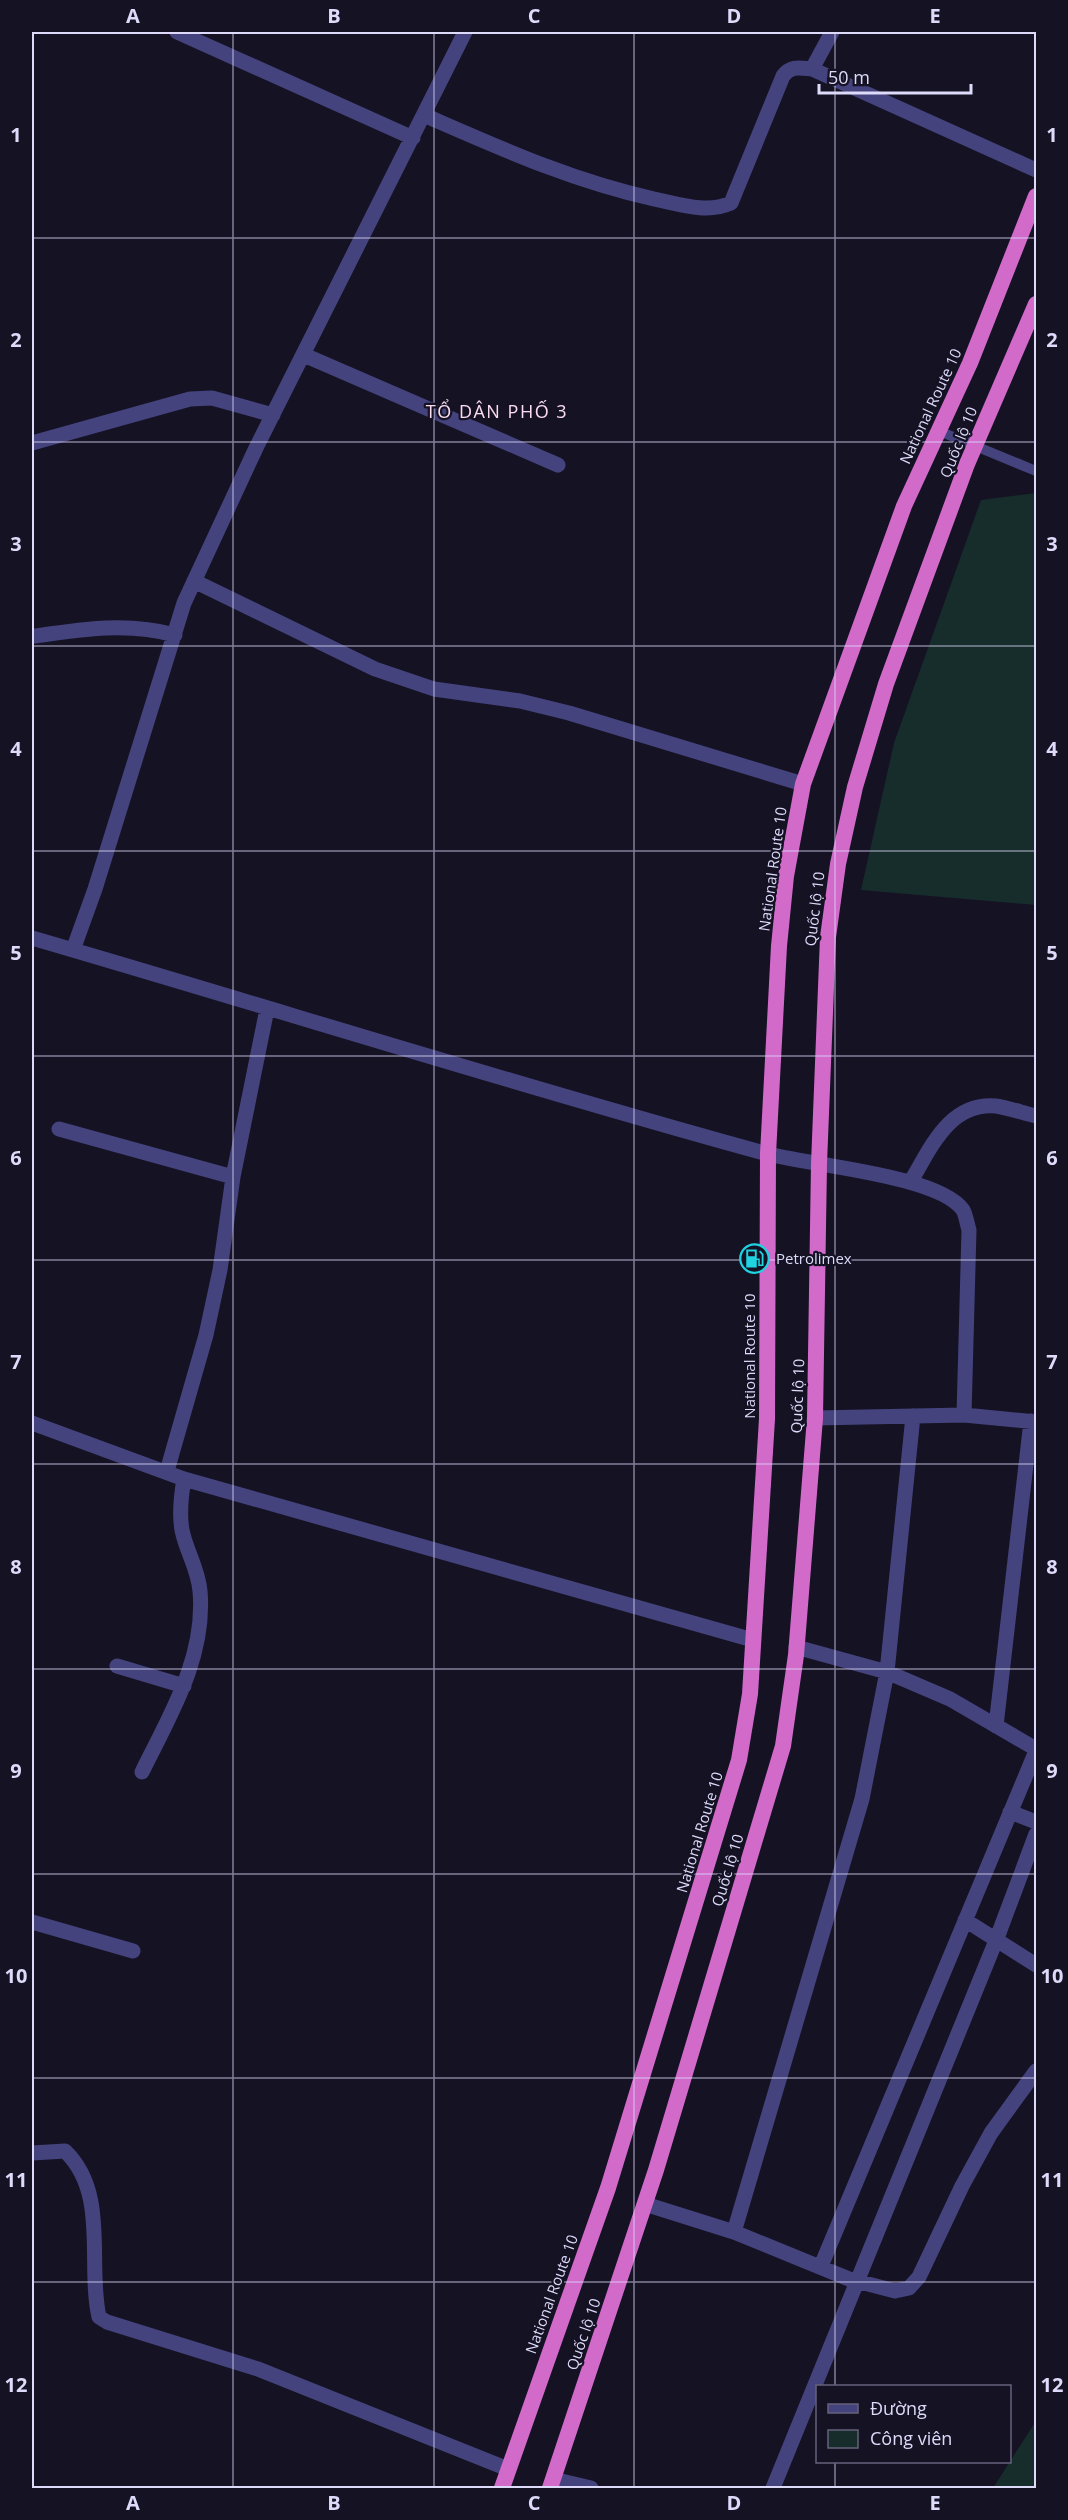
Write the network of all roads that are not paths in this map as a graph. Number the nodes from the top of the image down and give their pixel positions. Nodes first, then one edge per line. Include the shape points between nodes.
1 (177, 32) edge
2 (465, 32) edge
3 (832, 32) edge
4 (812, 69) junction
5 (424, 115) junction
6 (413, 138) junction
7 (1036, 170) edge
8 (1036, 200) edge
9 (1036, 304) edge
10 (304, 355) junction
11 (273, 415) junction
12 (939, 431) junction
13 (32, 443) edge
14 (975, 446) junction
15 (558, 465) dead end
16 (1036, 471) edge
17 (194, 581) junction
18 (175, 634) junction
19 (35, 636) dead end
20 (802, 784) junction
21 (32, 938) edge
22 (73, 950) junction
23 (267, 1009) junction
24 (1036, 1116) edge
25 (59, 1129) dead end
26 (768, 1154) junction
27 (819, 1164) junction
28 (233, 1177) junction
29 (911, 1181) junction
30 (964, 1414) junction
31 (913, 1416) junction
32 (815, 1418) junction
33 (1034, 1421) edge
34 (32, 1423) edge
35 (167, 1471) junction
36 (184, 1479) junction
37 (753, 1640) junction
38 (796, 1647) junction
39 (117, 1666) dead end
40 (887, 1672) junction
41 (184, 1686) junction
42 (996, 1726) junction
43 (1036, 1750) edge
44 (142, 1772) dead end
45 (1024, 1817) edge
46 (1036, 1834) edge
47 (32, 1922) edge
48 (969, 1922) junction
49 (993, 1936) junction
50 (133, 1951) dead end
51 (1036, 1965) edge
52 (1036, 2071) edge
53 (32, 2152) edge
54 (645, 2204) junction
55 (734, 2232) junction
56 (826, 2268) junction
57 (852, 2280) junction
58 (508, 2469) junction
59 (552, 2484) edge
60 (502, 2488) edge
61 (591, 2488) edge
62 (773, 2488) edge

1 - 6 street
2 - 5 street
3 - 4 street
4 - 5 street via 795,67 783,76 730,203 720,208 690,207 573,177
4 - 7 street
5 - 6 street
6 - 10 street
8 - 12 highway, National Route 10
9 - 14 highway, Quốc lộ 10
10 - 11 street
10 - 15 street
11 - 13 street via 212,398 190,399
11 - 17 street
12 - 14 lane
12 - 20 highway, National Route 10 via 904,506
14 - 16 lane
14 - 27 highway, Quốc lộ 10 via 886,684 855,787 838,864 828,937
17 - 18 street
17 - 20 street via 375,669 434,689 520,701 569,713
18 - 19 street via 126,625
18 - 22 street
20 - 26 highway, National Route 10 via 779,946
21 - 22 street
22 - 23 street
23 - 26 street
23 - 28 street
24 - 29 street via 994,1106 967,1109 943,1128
25 - 28 street
26 - 27 street
26 - 37 highway, National Route 10 via 767,1419
27 - 29 street
27 - 32 highway, Quốc lộ 10
28 - 35 street via 229,1222 206,1335
29 - 30 street via 963,1210 969,1230
30 - 31 street
30 - 33 street
31 - 32 street
31 - 40 street
32 - 38 highway, Quốc lộ 10
33 - 42 street
34 - 35 street
35 - 36 street
36 - 37 street
36 - 41 street via 180,1503 182,1530 197,1568 201,1594 196,1654
37 - 58 highway, National Route 10 via 750,1694 739,1760 608,2188
38 - 40 street
38 - 54 highway, Quốc lộ 10 via 783,1746
39 - 41 street
40 - 42 street via 950,1699
40 - 55 street via 862,1799
41 - 44 street
42 - 43 street
43 - 45 street
45 - 48 street
46 - 49 street
47 - 50 street
48 - 49 street
48 - 56 street
49 - 51 street
49 - 57 street
52 - 57 street via 991,2133 919,2277 909,2288 895,2291
53 - 58 street via 65,2151 77,2163 85,2180 93,2224 99,2317 258,2369
54 - 55 street
54 - 59 highway, Quốc lộ 10
55 - 56 street
56 - 57 street
57 - 62 street
58 - 60 highway, National Route 10
59 - 61 street

